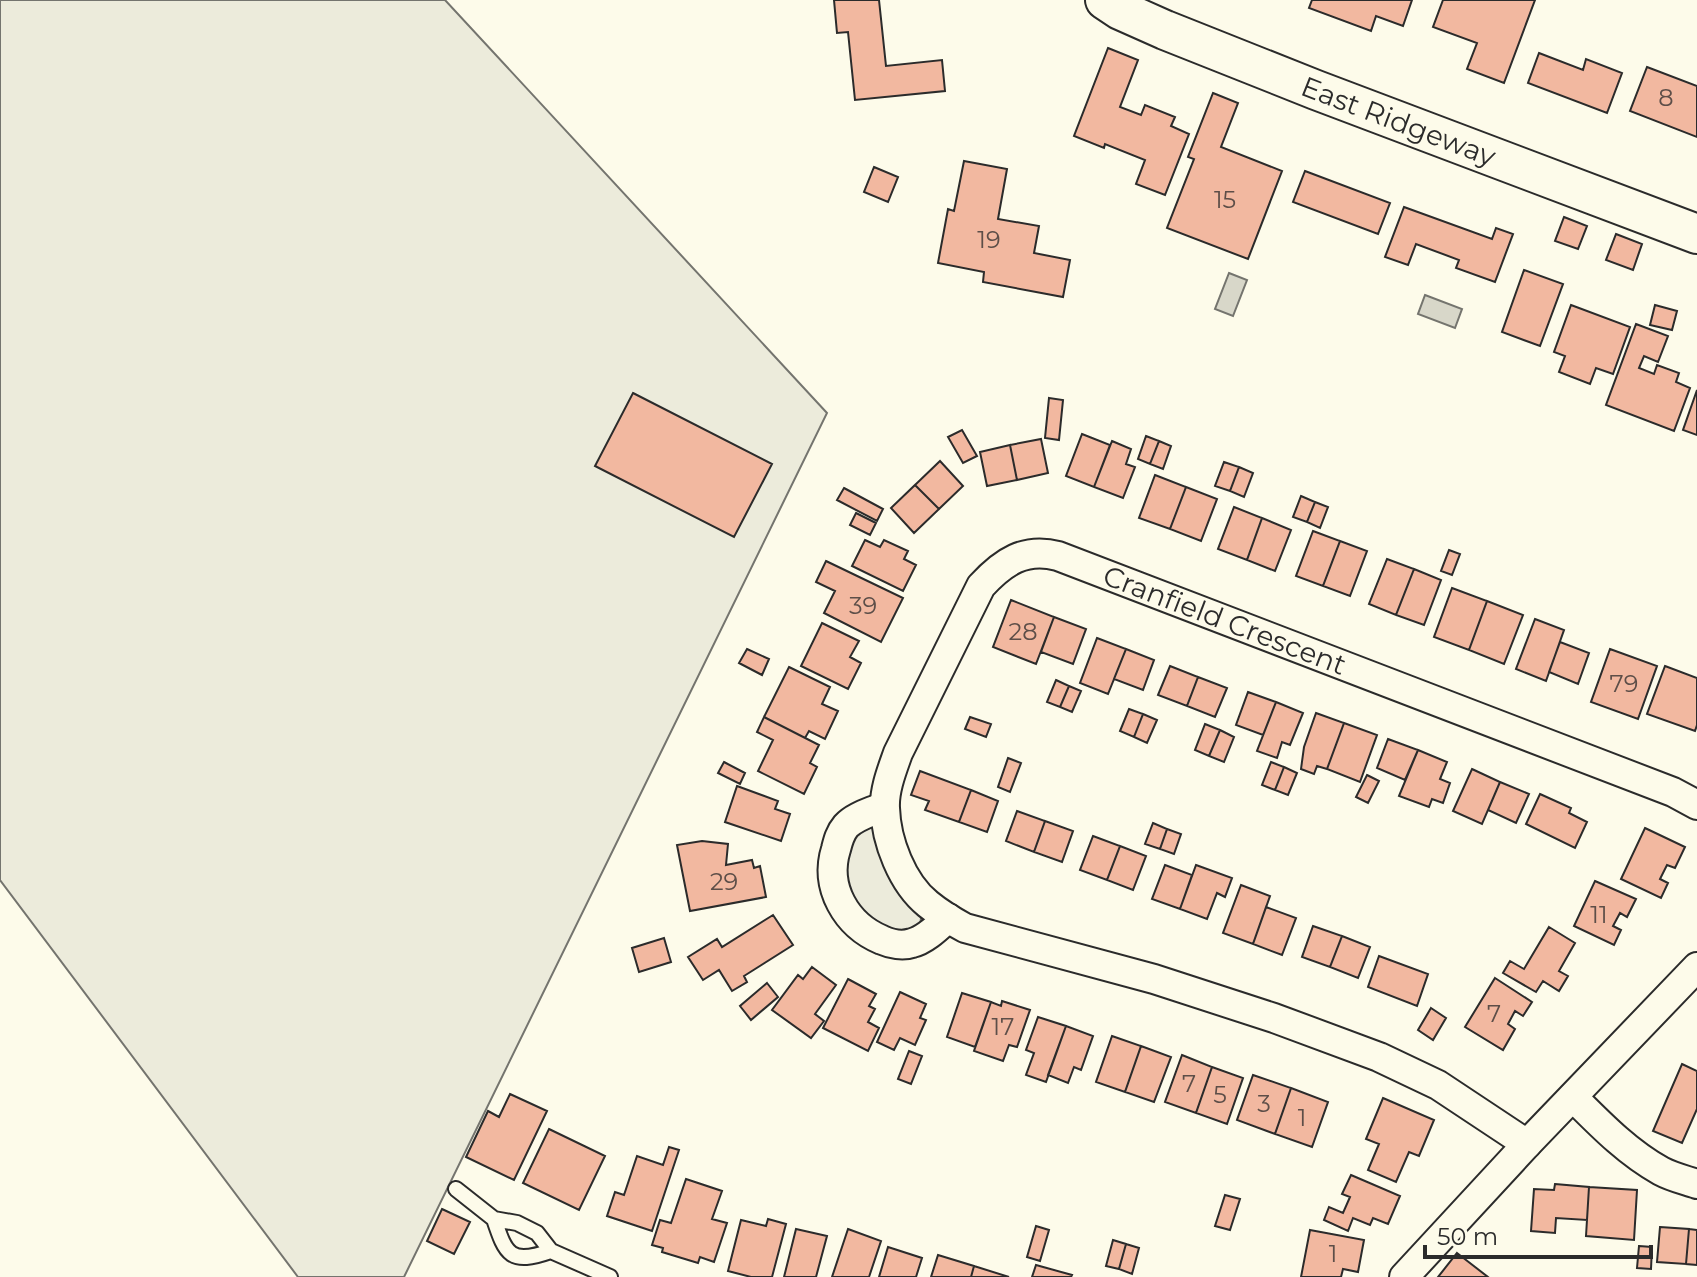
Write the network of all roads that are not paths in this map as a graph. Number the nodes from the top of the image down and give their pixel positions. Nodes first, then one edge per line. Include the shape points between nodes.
1 (1105, 0) edge
2 (1697, 234) edge
3 (1697, 805) edge
4 (884, 806) junction
5 (948, 918) junction
6 (1697, 967) edge
7 (1573, 1097) junction
8 (1527, 1144) junction
9 (1697, 1184) edge
10 (456, 1189) dead end
11 (494, 1219) junction
12 (551, 1251) junction
13 (610, 1277) edge
14 (1404, 1277) edge

1 - 2 street, East Ridgeway via 1232,58
3 - 4 street, Cranfield Crescent via 1045,553 1009,561 981,586 898,753
4 - 5 street, Cranfield Crescent via 901,867 925,902
4 - 5 street via 853,820 839,838 832,872 839,901 858,926 888,942 915,943
5 - 8 street, Cranfield Crescent via 965,928 1154,979 1379,1057 1438,1085
6 - 7 street
7 - 8 street
7 - 9 street via 1634,1154 1663,1173
8 - 14 street
10 - 11 lane
11 - 12 lane via 537,1233
11 - 12 lane via 504,1249 529,1258
12 - 13 lane

